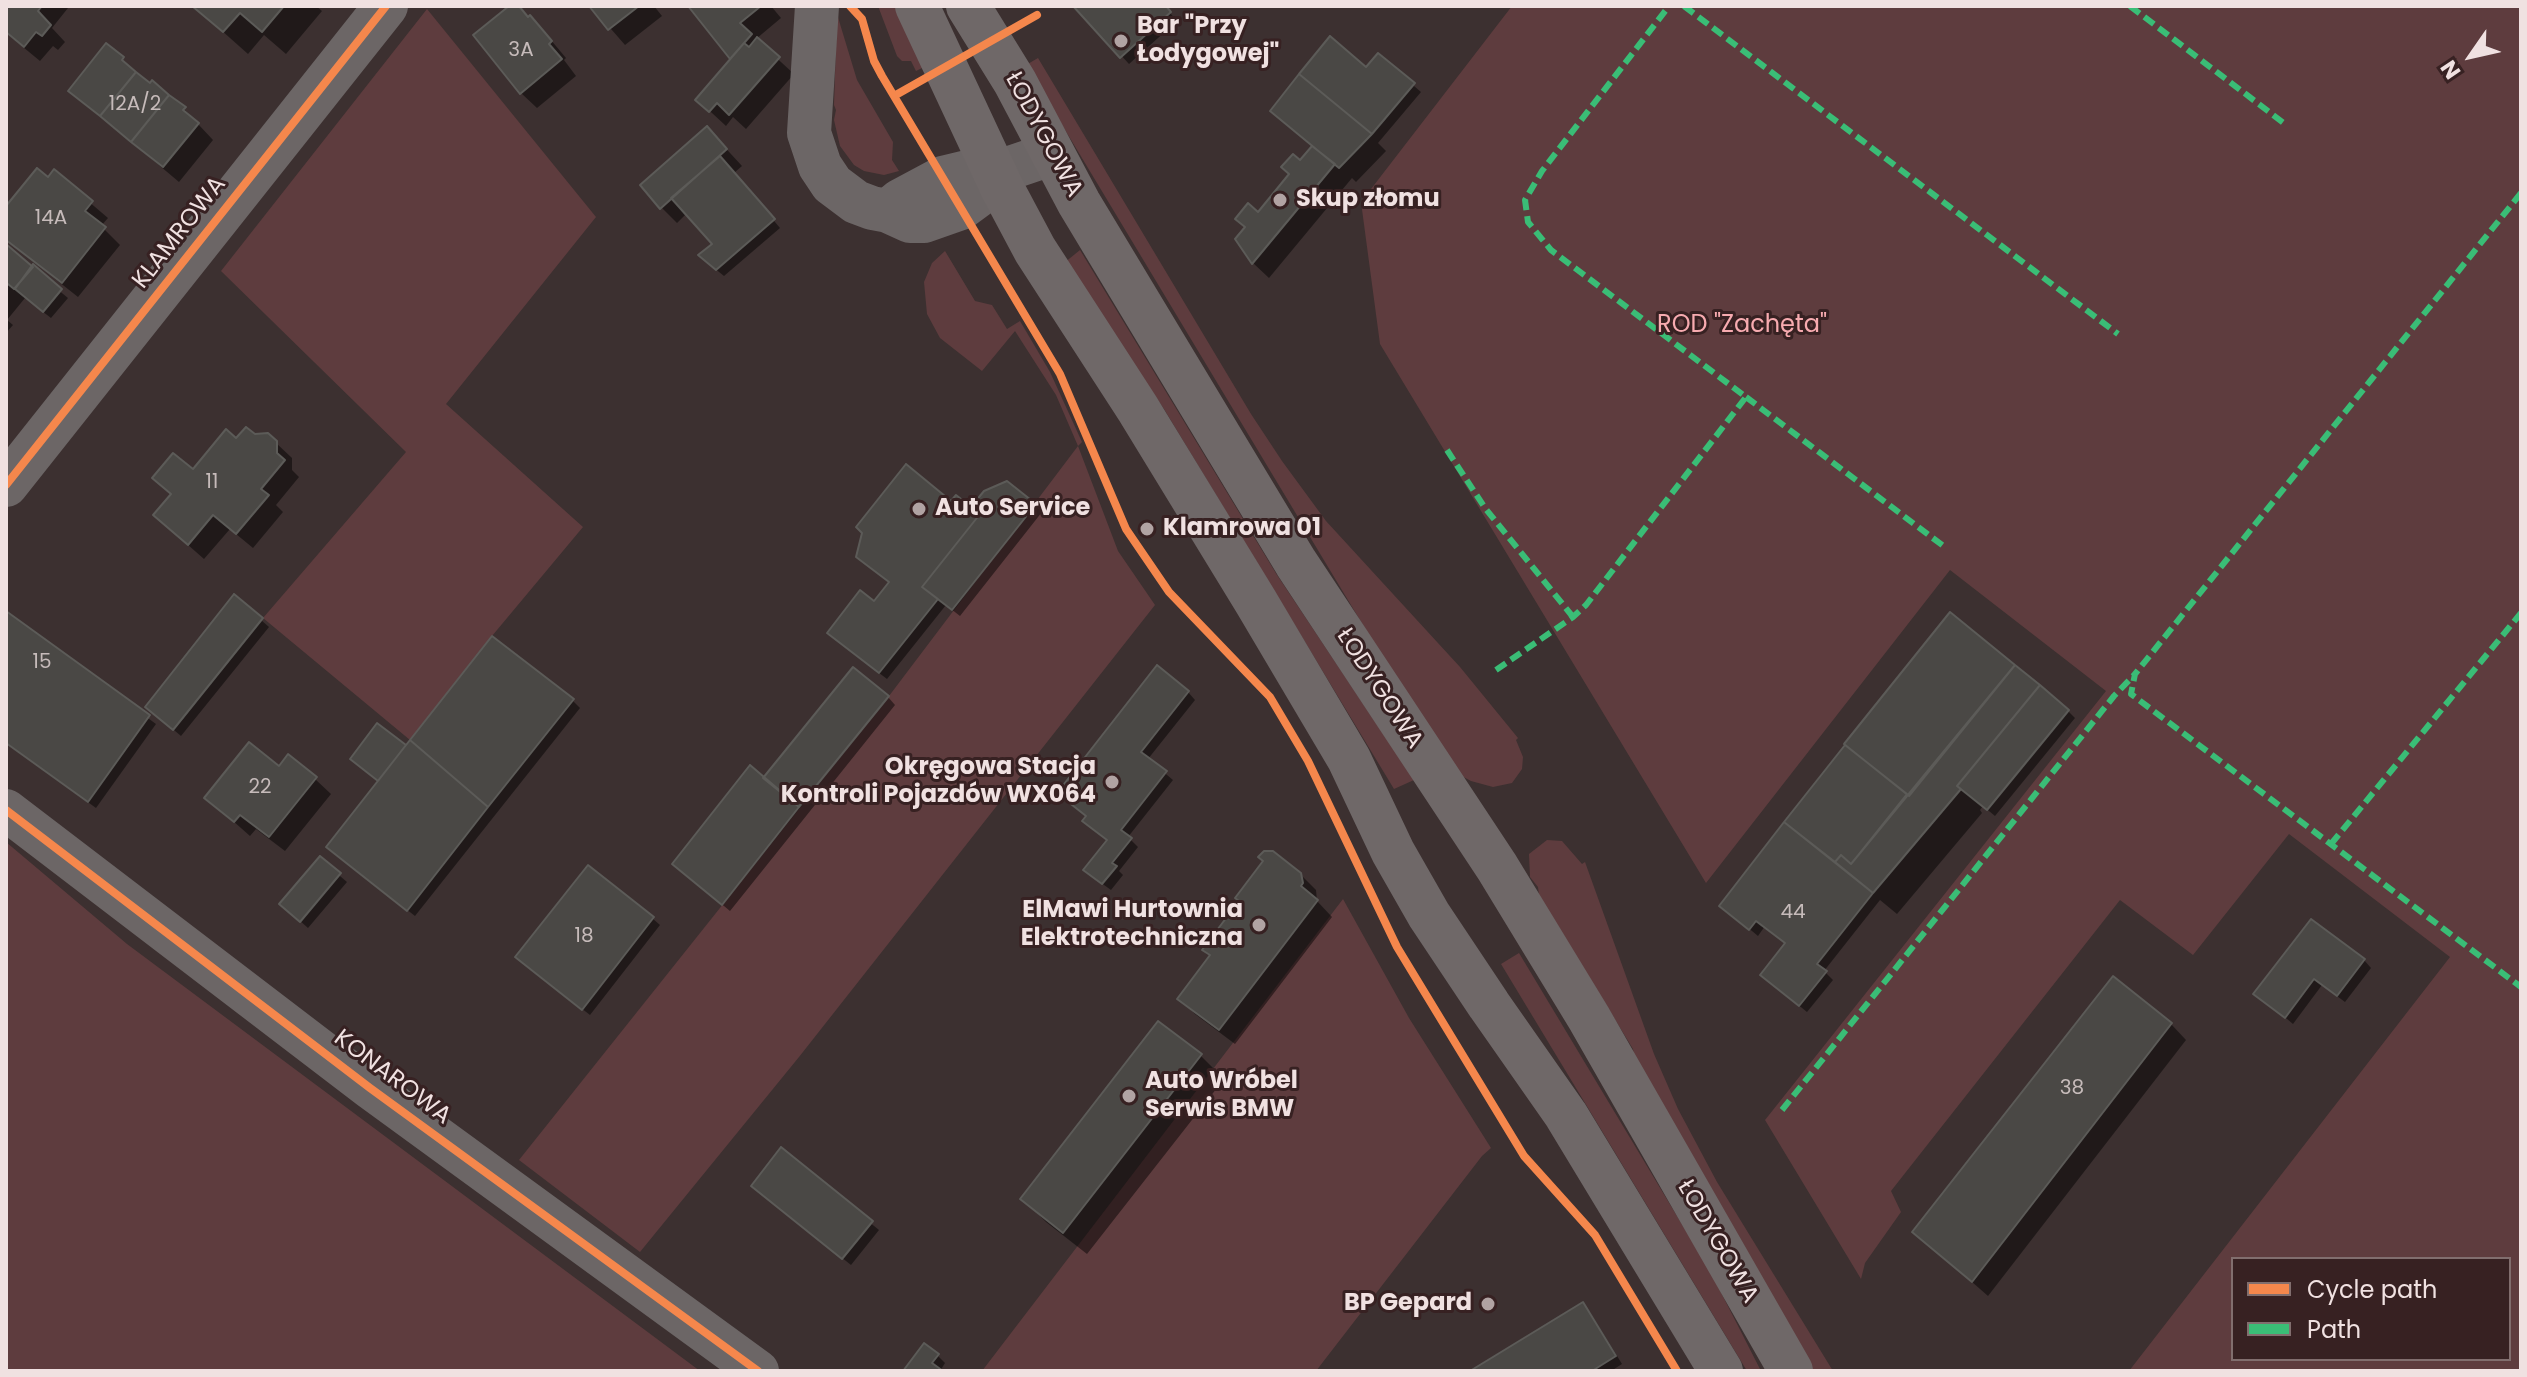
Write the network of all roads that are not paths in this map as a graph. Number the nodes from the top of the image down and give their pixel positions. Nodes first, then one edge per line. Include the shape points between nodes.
1 (386, 6) edge
2 (817, 6) edge
3 (917, 6) edge
4 (968, 6) edge
5 (1051, 154) junction
6 (995, 173) junction
7 (6, 485) edge
8 (6, 810) edge
9 (758, 1371) edge
10 (1721, 1371) edge
11 (1791, 1371) edge

1 - 7 street, KLAMROWA
2 - 6 street via 809,133 812,150 832,184 856,202 910,221 961,208
3 - 6 main road
4 - 5 main road, ŁODYGOWA
5 - 6 street
5 - 11 main road, ŁODYGOWA via 1296,563 1523,909
6 - 10 main road via 1035,250 1143,416 1349,759 1415,891 1580,1137
8 - 9 street, KONAROWA via 370,1088

